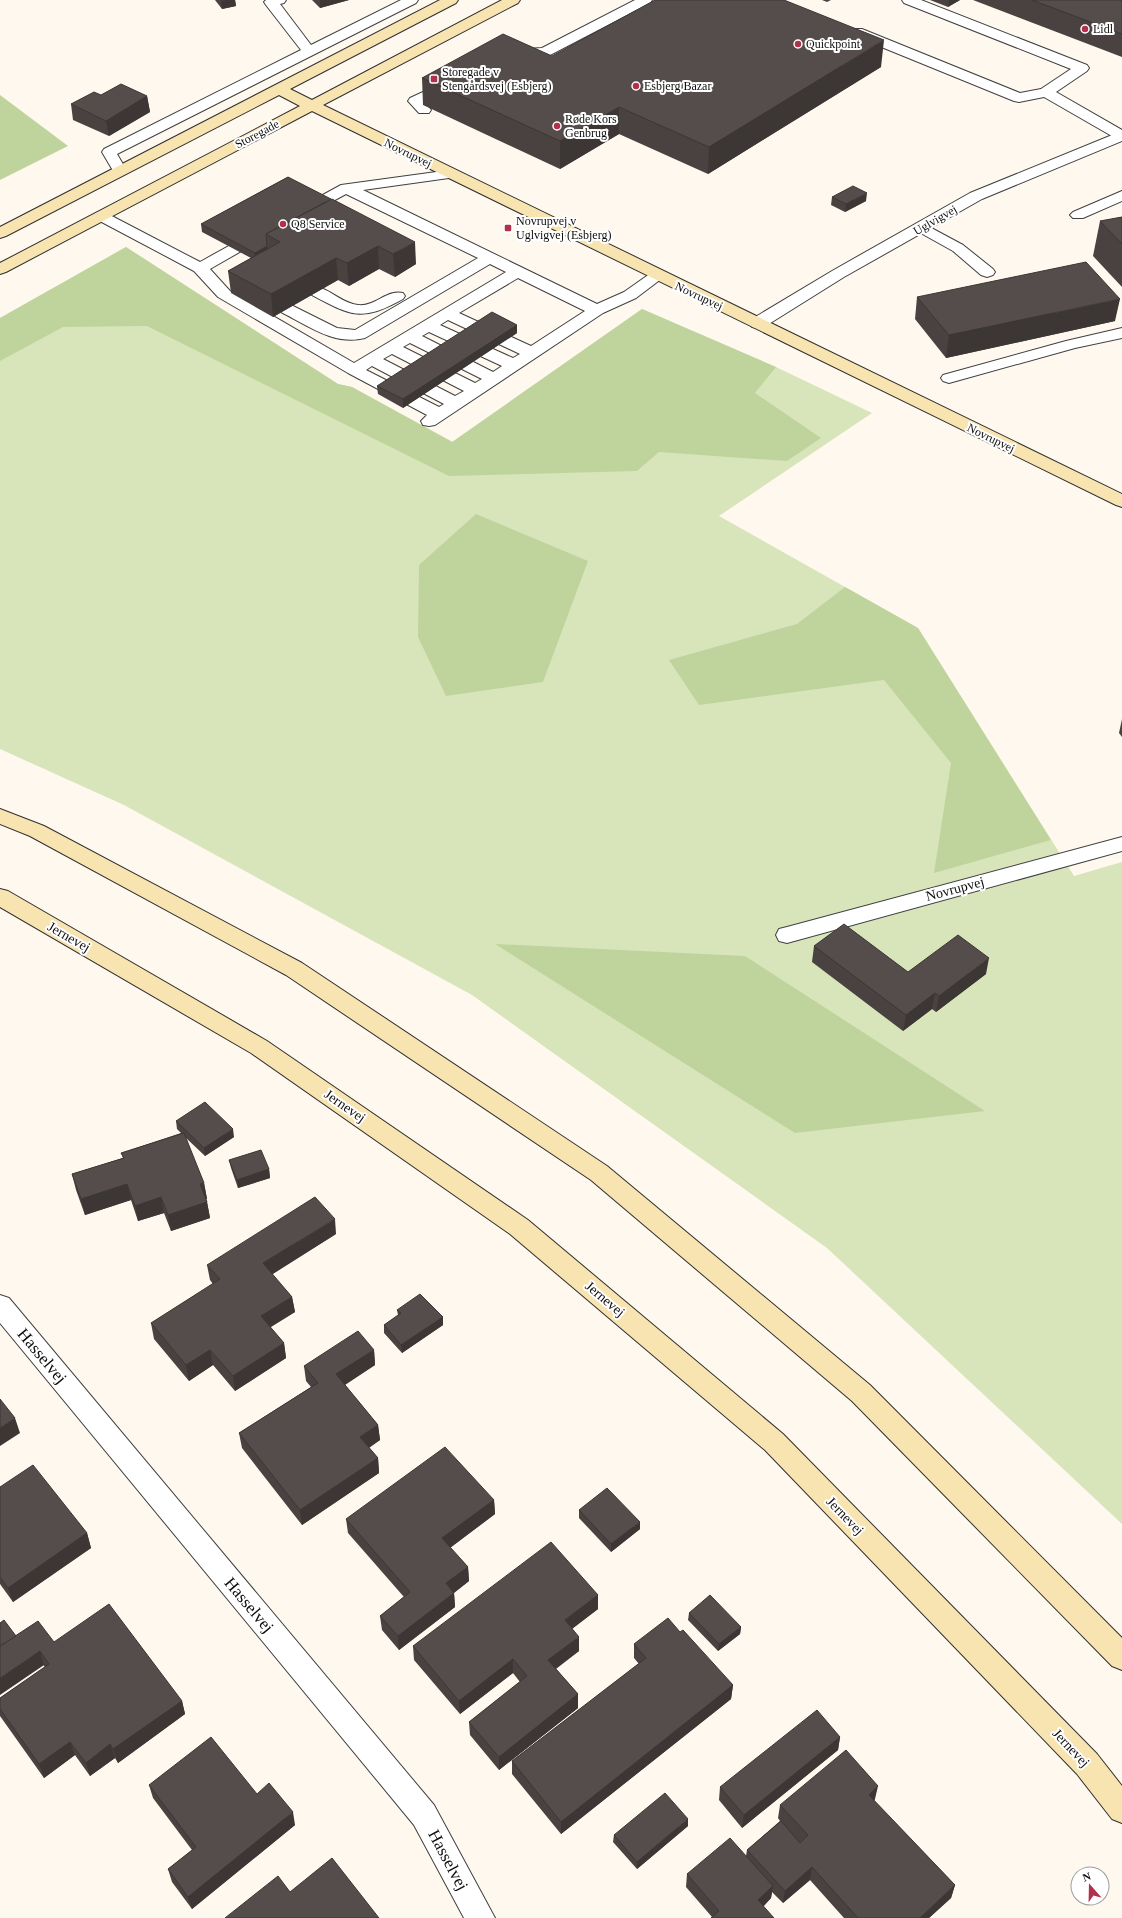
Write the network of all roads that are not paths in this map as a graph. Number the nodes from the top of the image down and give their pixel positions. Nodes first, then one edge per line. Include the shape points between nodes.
1 (279, 0) edge
2 (410, 0) edge
3 (451, 0) edge
4 (513, 0) edge
5 (645, 0) edge
6 (909, 0) edge
7 (843, 27) edge
8 (309, 51) junction
9 (502, 57) edge
10 (462, 77) edge
11 (278, 89) junction
12 (1046, 92) junction
13 (311, 106) junction
14 (424, 110) dead end
15 (1122, 136) edge
16 (120, 171) junction
17 (451, 174) junction
18 (346, 188) junction
19 (1122, 196) edge
20 (1078, 215) dead end
21 (101, 216) junction
22 (293, 217) edge
23 (273, 228) edge
24 (922, 228) junction
25 (0, 233) edge
26 (474, 251) junction
27 (489, 258) junction
28 (210, 267) junction
29 (0, 269) edge
30 (518, 271) junction
31 (987, 272) dead end
32 (657, 276) junction
33 (318, 292) edge
34 (287, 309) edge
35 (597, 310) junction
36 (446, 314) junction
37 (758, 323) junction
38 (428, 325) junction
39 (1122, 334) edge
40 (409, 336) junction
41 (390, 347) junction
42 (532, 353) junction
43 (370, 360) junction
44 (514, 365) junction
45 (354, 370) junction
46 (493, 378) junction
47 (949, 378) dead end
48 (475, 390) junction
49 (456, 403) junction
50 (1122, 501) edge
51 (0, 816) edge
52 (1122, 844) edge
53 (0, 897) edge
54 (787, 935) dead end
55 (0, 1305) edge
56 (1122, 1657) edge
57 (1122, 1809) edge
58 (480, 1918) edge

1 - 8 lane via 271,2
2 - 8 lane
3 - 11 main road
4 - 13 main road, Storegade
5 - 9 lane via 545,52 509,53
6 - 12 lane via 1082,68
7 - 12 lane via 1019,98
8 - 16 lane via 109,152
10 - 14 lane via 415,101
11 - 13 main road, Novrupvej
11 - 16 main road
12 - 15 lane
13 - 17 main road, Novrupvej
13 - 21 main road, Storegade
15 - 24 street, Uglvigvej via 976,196
16 - 25 main road
17 - 18 lane
17 - 32 main road, Novrupvej
18 - 22 lane
18 - 26 lane
19 - 20 lane
21 - 28 lane
21 - 29 main road, Storegade
23 - 28 lane via 240,253
24 - 31 lane via 958,248
24 - 37 street, Uglvigvej via 838,274
26 - 27 lane
26 - 33 lane via 373,310 351,310
27 - 30 lane
27 - 34 lane via 359,335 339,335
28 - 45 lane via 224,294
30 - 35 lane
30 - 36 lane
32 - 35 lane via 630,295
32 - 37 main road, Novrupvej
35 - 42 lane
36 - 38 lane
36 - 42 lane
37 - 50 main road, Novrupvej
38 - 40 lane
38 - 44 lane
39 - 47 lane via 1072,344
40 - 41 lane
40 - 46 lane
41 - 43 lane
41 - 48 lane
42 - 44 lane
43 - 45 lane
43 - 49 lane
44 - 46 lane
45 - 49 lane via 434,418
46 - 48 lane
48 - 49 lane
51 - 56 main road via 37,831 294,969 599,1173 861,1393
52 - 54 street, Novrupvej
53 - 57 main road, Jernevej via 260,1047 519,1227 774,1442 1087,1764
55 - 58 street, Hasselvej via 424,1815

